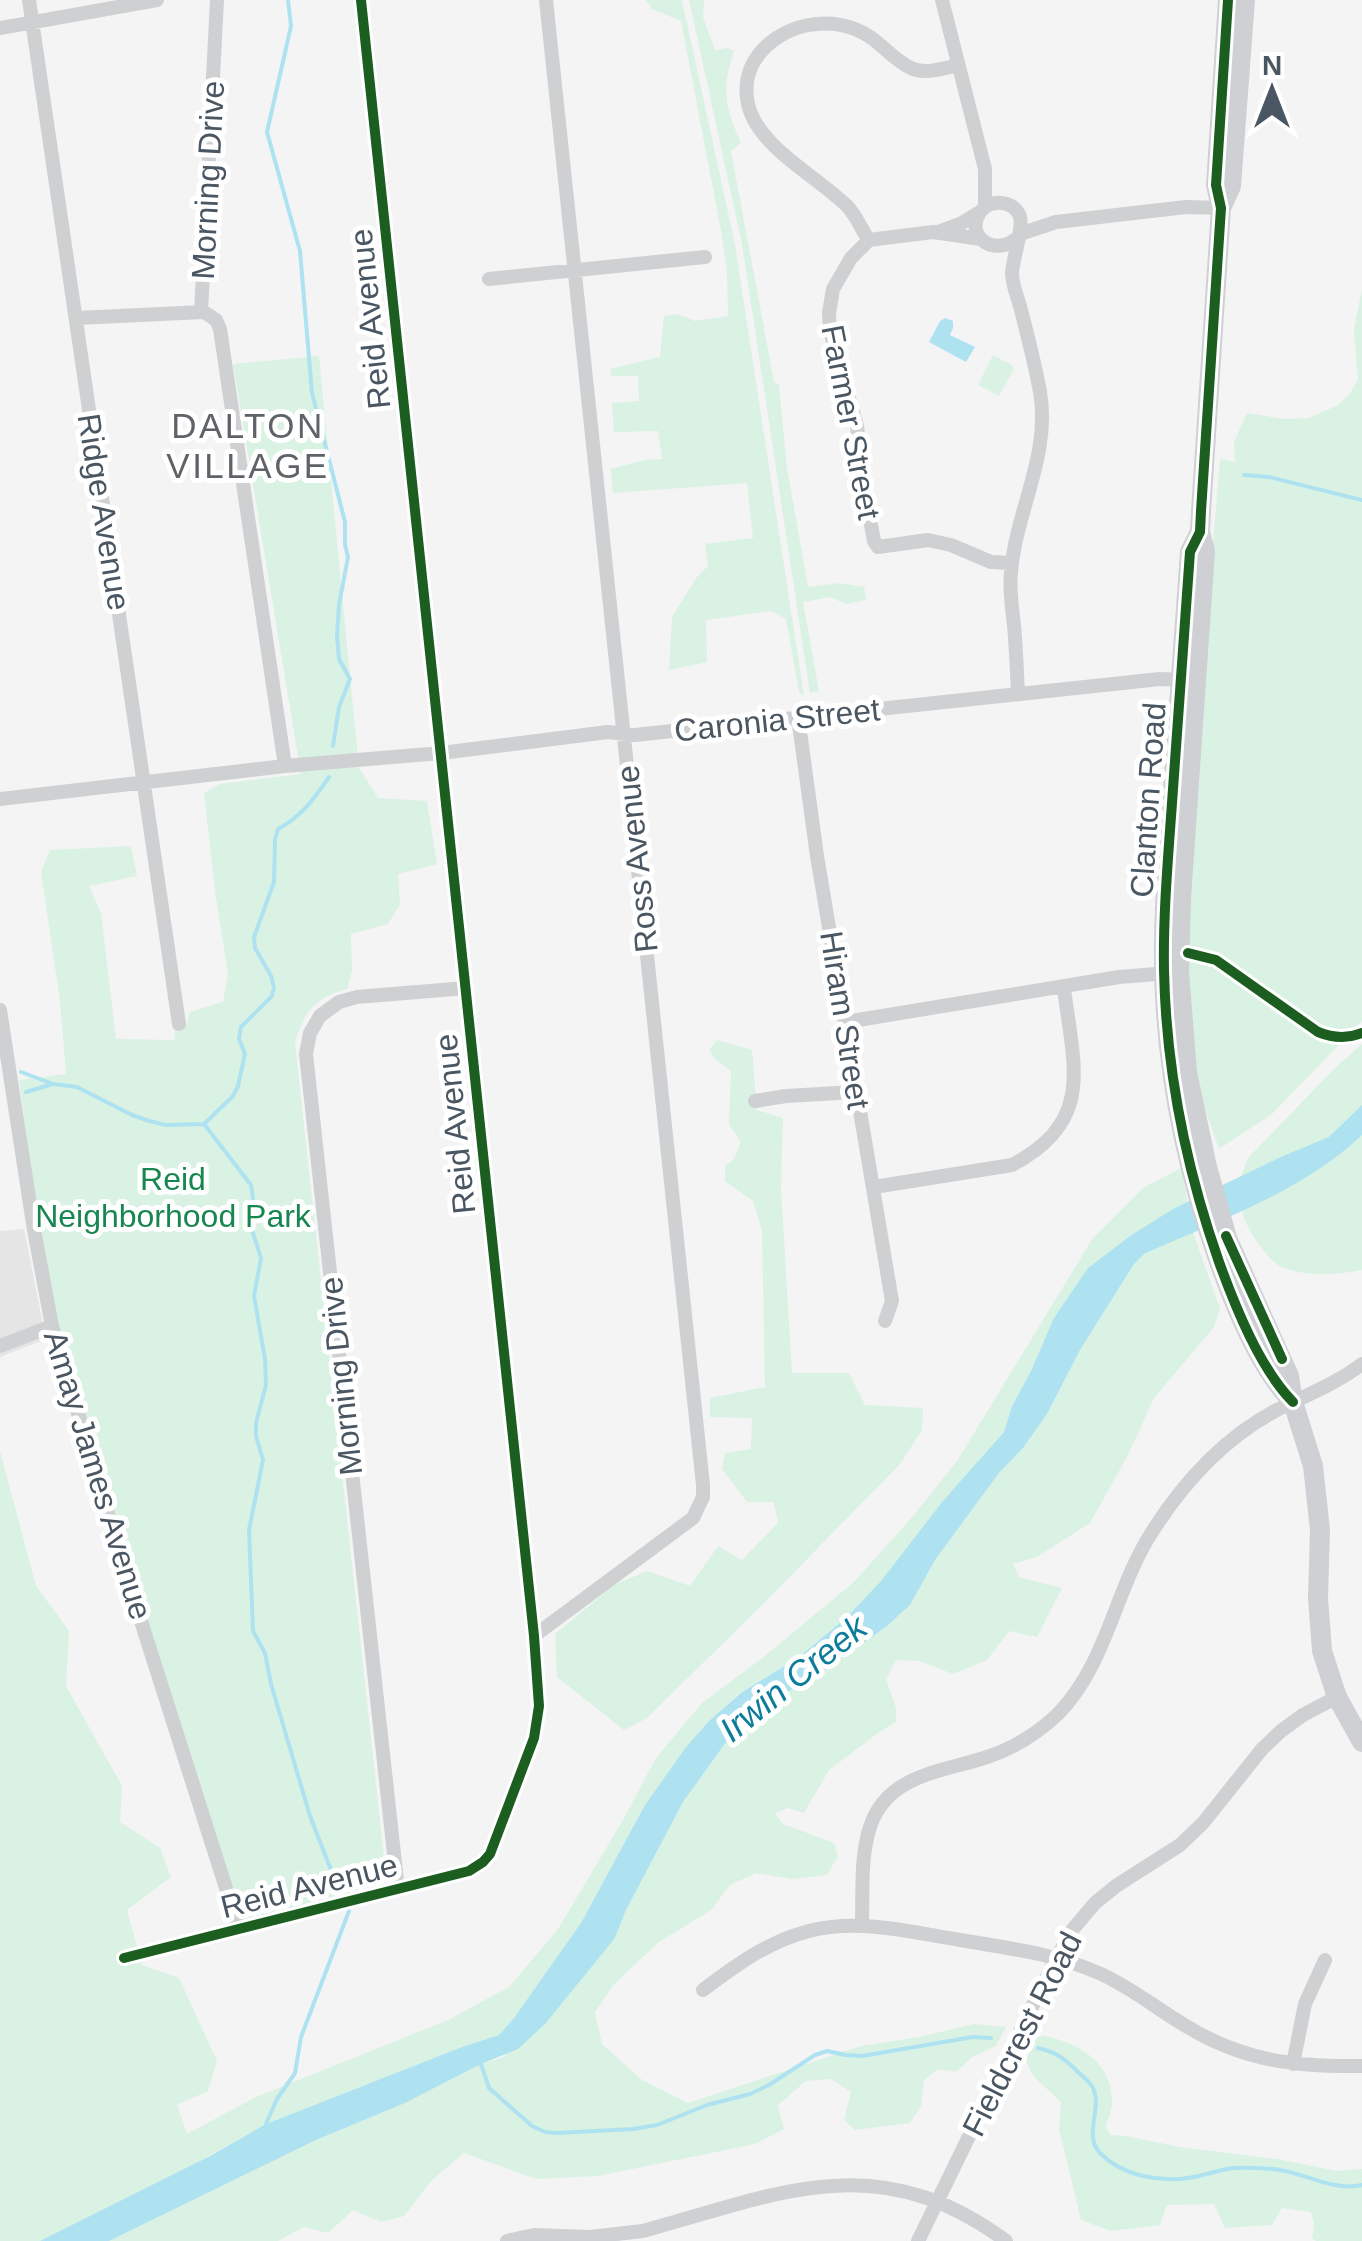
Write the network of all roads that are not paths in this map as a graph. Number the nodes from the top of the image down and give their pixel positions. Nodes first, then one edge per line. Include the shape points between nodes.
1 (28, 0) edge
2 (157, 0) edge
3 (217, 0) edge
4 (361, 0) edge
5 (546, 0) edge
6 (942, 0) edge
7 (1228, 0) edge
8 (1244, 0) edge
9 (32, 22) junction
10 (0, 28) edge
11 (958, 65) junction
12 (985, 169) junction
13 (1011, 207) junction
14 (1221, 208) junction
15 (982, 210) junction
16 (1056, 222) junction
17 (938, 232) junction
18 (1018, 236) junction
19 (868, 240) junction
20 (987, 243) junction
21 (706, 257) dead end
22 (575, 271) junction
23 (1012, 276) junction
24 (489, 279) dead end
25 (201, 312) junction
26 (76, 318) junction
27 (1012, 563) junction
28 (1188, 680) junction
29 (1018, 694) junction
30 (798, 718) junction
31 (624, 734) junction
32 (441, 753) junction
33 (285, 766) junction
34 (145, 782) junction
35 (0, 798) edge
36 (1172, 972) junction
37 (466, 988) junction
38 (1064, 988) junction
39 (0, 1010) edge
40 (846, 1022) junction
41 (179, 1024) dead end
42 (856, 1092) junction
43 (755, 1101) dead end
44 (874, 1187) junction
45 (886, 1321) dead end
46 (52, 1326) junction
47 (0, 1346) edge
48 (1362, 1364) edge
49 (1293, 1402) junction
50 (534, 1636) junction
51 (1338, 1697) junction
52 (1362, 1742) edge
53 (398, 1890) junction
54 (862, 1926) junction
55 (239, 1929) junction
56 (124, 1958) dead end
57 (1057, 1958) junction
58 (1325, 1960) dead end
59 (703, 1990) dead end
60 (1293, 2064) junction
61 (1362, 2066) edge
62 (938, 2201) junction
63 (644, 2236) edge
64 (508, 2241) edge
65 (918, 2241) edge
66 (1006, 2241) edge

1 - 9 street, Ridge Avenue
2 - 9 street
3 - 25 street, Morning Drive
4 - 32 street, Reid Avenue
5 - 22 street, Ross Avenue
6 - 11 street
7 - 14 main road, Clanton Road via 1216,185
8 - 14 main road, Clanton Road via 1231,184
9 - 10 street
9 - 26 street, Ridge Avenue
11 - 12 street
11 - 19 street via 924,72 859,30 822,24 771,39 751,68 746,88 754,122 849,208
12 - 13 street
12 - 15 street
13 - 15 street via 998,202
13 - 16 street
13 - 18 street via 1022,226
14 - 16 street
14 - 28 main road, Clanton Road via 1200,532 1190,552
15 - 17 street
15 - 20 street via 976,226
16 - 18 street
17 - 19 street
17 - 20 street
18 - 20 street via 1005,247
18 - 23 street
19 - 27 street, Farmer Street via 843,270 829,313 858,426 874,542 886,547 928,540
20 - 23 street
21 - 22 street
22 - 24 street
22 - 31 street, Ross Avenue
23 - 27 street via 1042,404 1039,452
25 - 26 street
25 - 33 street, Morning Drive via 220,330
26 - 34 street, Ridge Avenue
27 - 29 street
28 - 29 street, Caronia Street
28 - 36 main road, Clanton Road via 1165,909
29 - 30 street, Caronia Street
30 - 31 street, Caronia Street
30 - 40 street, Hiram Street
31 - 32 street, Caronia Street
31 - 50 street, Ross Avenue via 703,1498 682,1528
32 - 33 street, Caronia Street
32 - 37 street, Reid Avenue
33 - 34 street, Caronia Street
34 - 35 street, Caronia Street
34 - 41 street, Ridge Avenue
36 - 38 street
36 - 49 main road, Clanton Road via 1175,1091 1220,1242 1290,1376
37 - 50 street, Reid Avenue
37 - 53 street, Morning Drive via 338,1002 320,1016 306,1054
38 - 40 street
38 - 44 street via 1076,1070 1066,1116 1050,1138 1012,1164
39 - 46 street, Amay James Avenue
40 - 42 street, Hiram Street
42 - 43 street
42 - 44 street, Hiram Street
44 - 45 street, Hiram Street via 892,1301
46 - 47 street
46 - 55 street, Amay James Avenue
48 - 49 street
49 - 51 main road, Clanton Road via 1313,1466 1320,1629
49 - 54 street via 1220,1449 1176,1496 1135,1563 1090,1670 1059,1713 1018,1744 920,1776 882,1804 866,1842
50 - 53 street, Reid Avenue via 538,1722 490,1854 469,1872
51 - 52 main road, Clanton Road
51 - 57 street, Fieldcrest Road via 1281,1731 1180,1845 1096,1903
53 - 55 street, Reid Avenue
54 - 57 street
54 - 59 street via 820,1928 781,1940
55 - 56 street, Reid Avenue
57 - 60 street via 1111,1978 1217,2044
57 - 62 street, Fieldcrest Road
58 - 60 street via 1305,2004
60 - 61 street
62 - 63 street via 884,2187 821,2185
62 - 65 street, Fieldcrest Road
62 - 66 street
63 - 64 street via 534,2235

